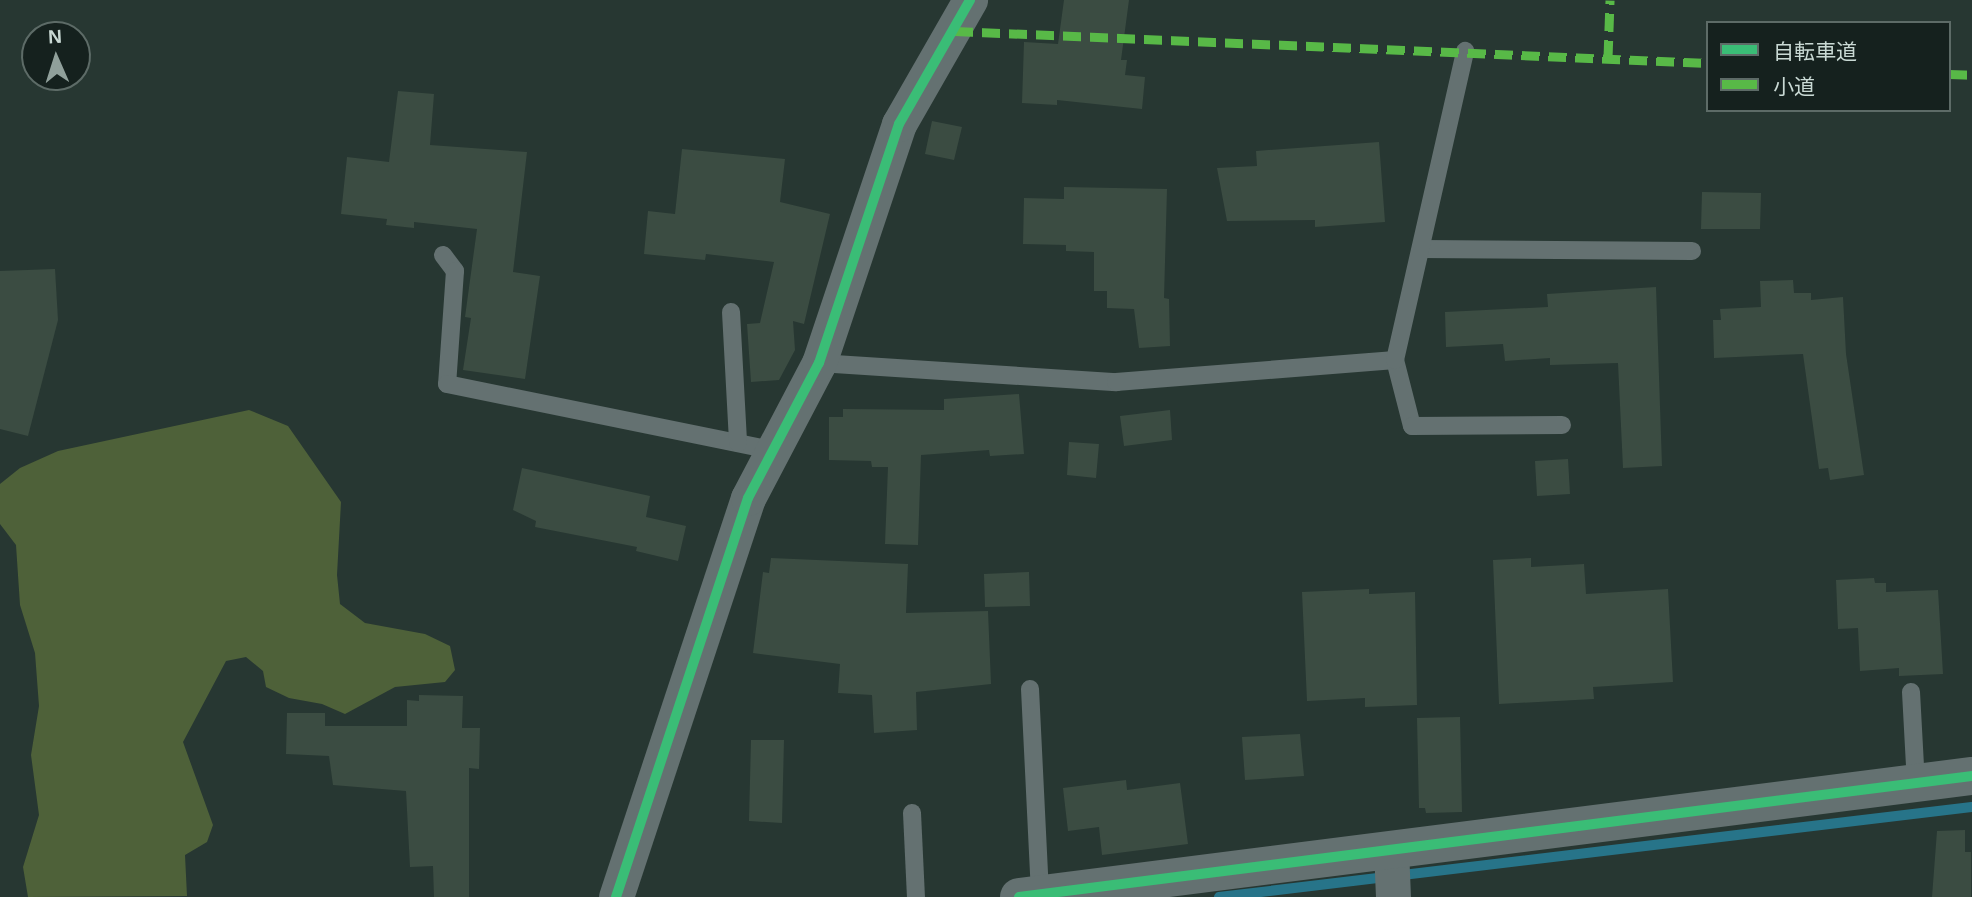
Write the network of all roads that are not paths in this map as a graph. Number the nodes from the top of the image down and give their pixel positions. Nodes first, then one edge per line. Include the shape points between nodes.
1 (970, 0) edge
2 (1465, 51) dead end
3 (1420, 249) junction
4 (1692, 251) dead end
5 (443, 255) dead end
6 (731, 312) dead end
7 (1395, 360) junction
8 (819, 363) junction
9 (1562, 425) dead end
10 (754, 447) junction
11 (1030, 689) dead end
12 (1911, 692) dead end
13 (1972, 776) edge
14 (1916, 784) junction
15 (912, 813) dead end
16 (1391, 849) junction
17 (1029, 896) edge
18 (616, 897) edge
19 (916, 897) edge
20 (1393, 897) edge

1 - 8 street via 899,124
2 - 3 lane
3 - 4 lane
3 - 7 lane
5 - 10 lane via 455,271 447,384
6 - 10 lane
7 - 8 lane via 1115,382
7 - 9 lane via 1412,426
8 - 10 street
10 - 18 street via 748,498
11 - 17 lane
12 - 14 lane
13 - 14 street
14 - 16 street
15 - 19 lane
16 - 17 street
16 - 20 street

